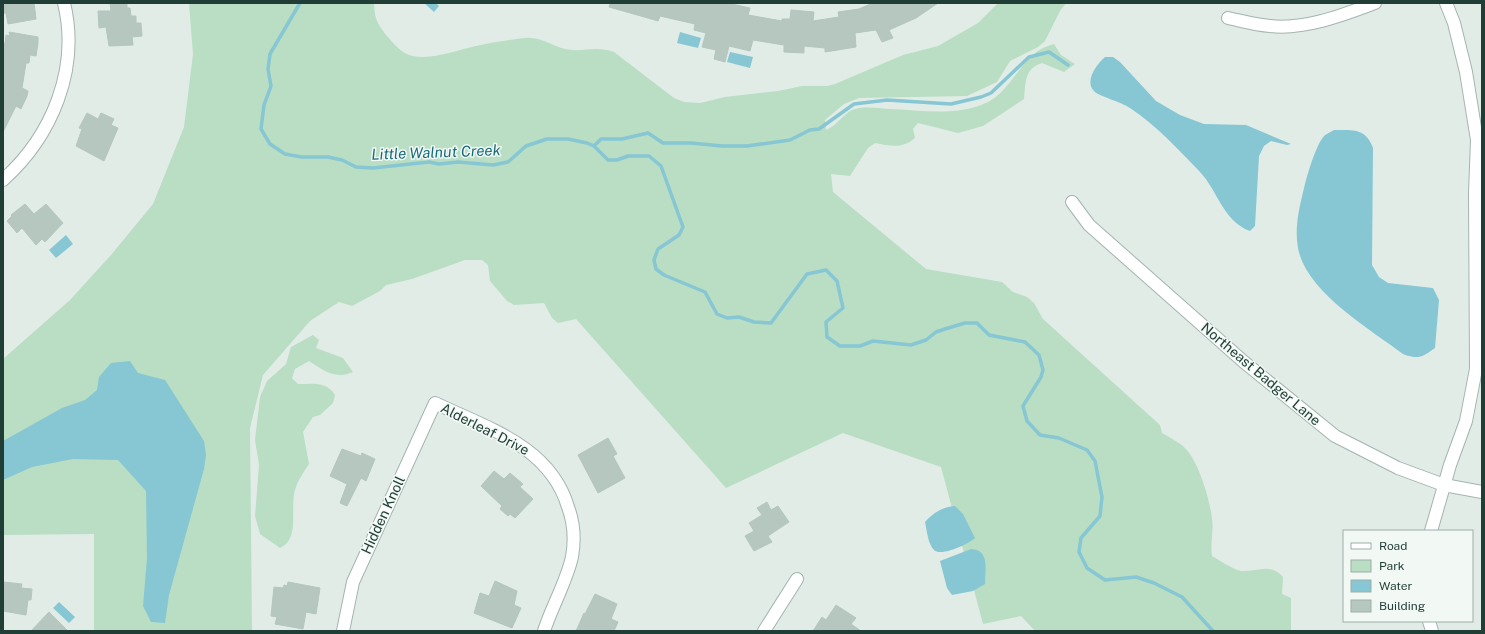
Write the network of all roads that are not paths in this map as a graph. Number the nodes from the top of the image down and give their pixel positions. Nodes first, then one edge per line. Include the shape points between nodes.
1 (64, 3) edge
2 (1375, 3) edge
3 (1446, 3) edge
4 (1228, 18) dead end
5 (1480, 140) edge
6 (3, 180) edge
7 (1072, 202) dead end
8 (1479, 313) edge
9 (435, 403) joint
10 (1444, 485) junction
11 (1482, 492) edge
12 (1431, 530) edge
13 (797, 579) dead end
14 (343, 631) edge
15 (544, 631) edge
16 (764, 631) edge

1 - 6 street via 68,52 63,88 47,128 25,159
2 - 4 street via 1340,17 1306,24 1271,26
3 - 5 street via 1454,23
5 - 8 street via 1475,193
7 - 10 street, Northeast Badger Lane via 1089,225 1244,362 1335,436 1398,468
8 - 10 street via 1476,369 1466,421
9 - 14 street, Hidden Knoll via 353,582
9 - 15 street, Alderleaf Drive via 510,438 535,455 552,472 565,495 574,535 572,556 568,574
10 - 11 street, Northeast Badger Lane
10 - 12 street
13 - 16 street

